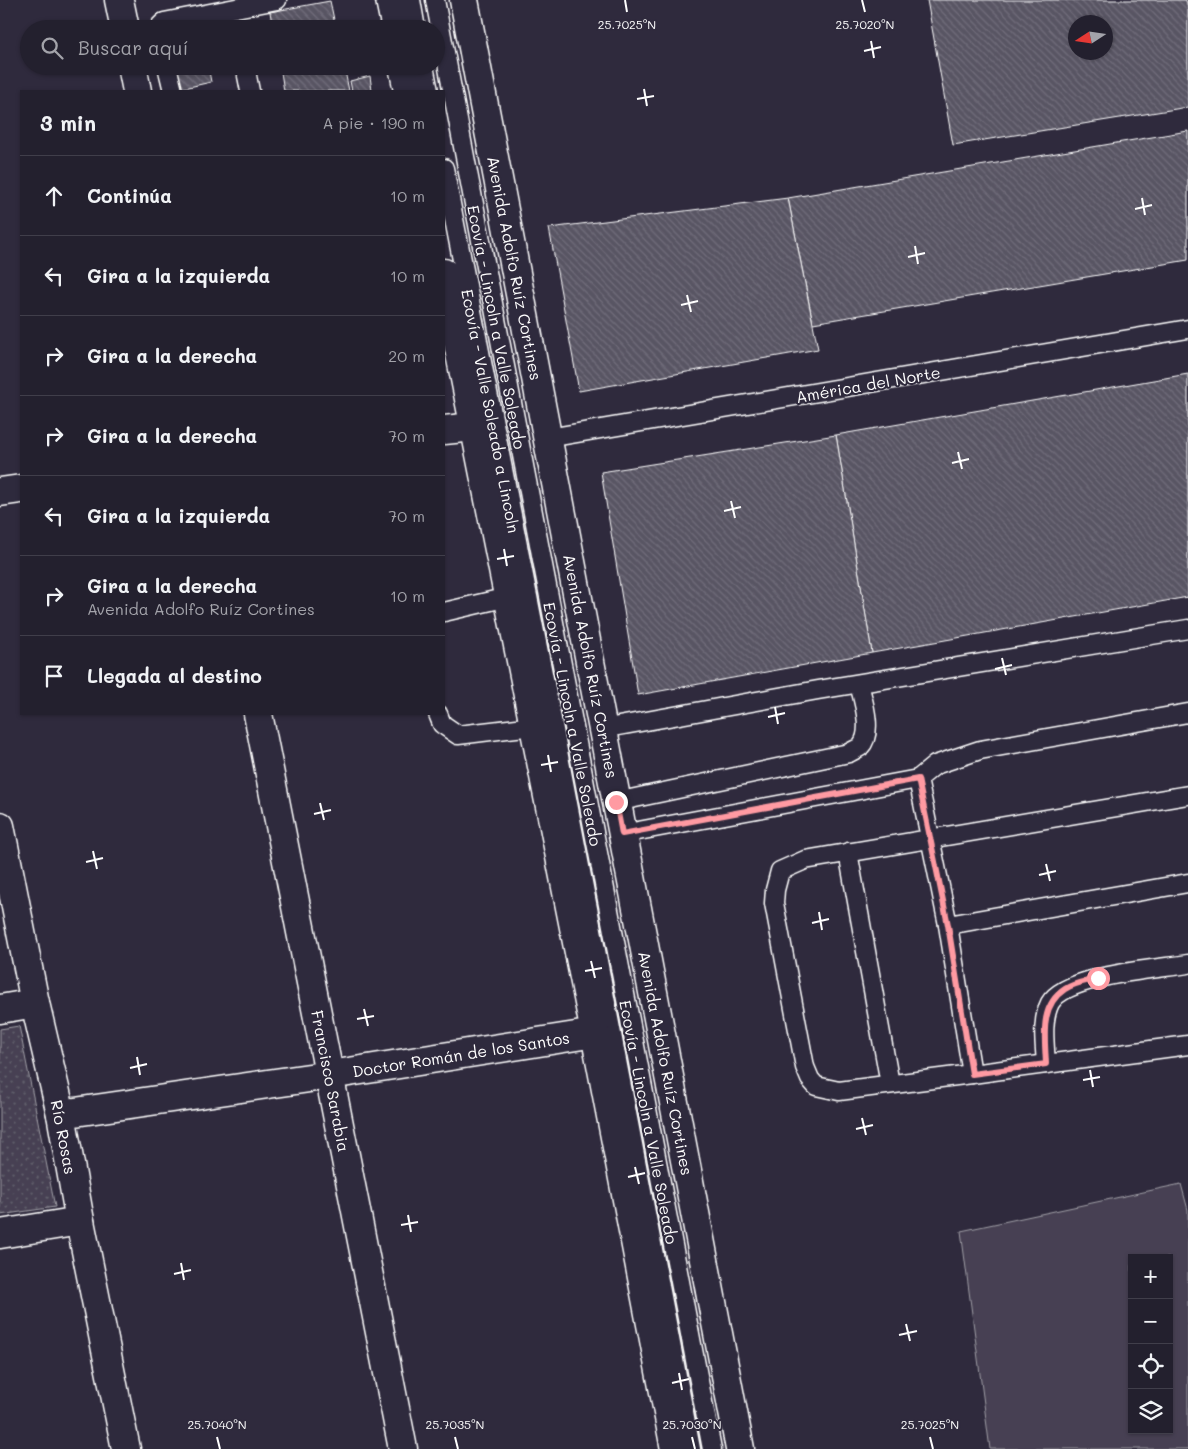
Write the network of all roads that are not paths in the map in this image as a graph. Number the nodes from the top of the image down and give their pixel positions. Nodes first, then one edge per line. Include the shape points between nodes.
1 (119, 0) edge
2 (277, 0) edge
3 (390, 0) edge
4 (411, 0) edge
5 (434, 0) edge
6 (464, 0) edge
7 (123, 20) edge
8 (174, 20) edge
9 (394, 20) edge
10 (414, 20) edge
11 (438, 20) edge
12 (445, 57) edge
13 (134, 75) edge
14 (169, 75) edge
15 (246, 75) edge
16 (405, 75) edge
17 (426, 75) edge
18 (137, 90) edge
19 (173, 90) edge
20 (250, 90) edge
21 (408, 90) edge
22 (429, 90) edge
23 (445, 173) edge
24 (445, 278) edge
25 (1188, 329) edge
26 (474, 426) junction
27 (445, 430) edge
28 (548, 438) junction
29 (20, 489) edge
30 (0, 492) edge
31 (508, 598) junction
32 (445, 612) edge
33 (1188, 630) edge
34 (859, 684) junction
35 (1188, 713) edge
36 (258, 715) edge
37 (438, 715) edge
38 (533, 726) junction
39 (602, 729) junction
40 (918, 779) junction
41 (1188, 795) edge
42 (616, 802) junction
43 (0, 826) edge
44 (622, 834) junction
45 (930, 838) junction
46 (848, 852) junction
47 (1188, 883) edge
48 (948, 925) junction
49 (1188, 964) edge
50 (36, 1003) junction
51 (0, 1009) edge
52 (595, 1033) junction
53 (1188, 1045) edge
54 (1046, 1064) junction
55 (972, 1074) junction
56 (330, 1075) junction
57 (890, 1084) junction
58 (60, 1114) junction
59 (80, 1221) junction
60 (0, 1234) edge
61 (126, 1449) edge
62 (402, 1449) edge
63 (675, 1449) edge
64 (692, 1449) edge
65 (712, 1449) edge
66 (740, 1449) edge

1 - 7 main road
2 - 8 lane
3 - 9 main road
4 - 10 lane
5 - 11 lane, Ecovía - Lincoln a Valle Soleado
6 - 28 main road, Avenida Adolfo Ruíz Cortines
12 - 65 lane, Ecovía - Lincoln a Valle Soleado
13 - 18 main road
14 - 19 lane
15 - 20 lane
16 - 21 main road
17 - 22 lane
23 - 64 lane, Ecovía - Valle Soleado a Lincoln
24 - 26 main road
25 - 28 lane, América del Norte
26 - 27 main road
26 - 31 main road
28 - 39 main road, Avenida Adolfo Ruíz Cortines
29 - 30 main road
31 - 32 lane
31 - 38 main road
33 - 34 lane
34 - 39 lane
34 - 42 lane via 867,734 861,746 849,753
35 - 40 lane via 980,750 935,766
36 - 56 main road, Francisco Sarabia
37 - 38 lane via 442,724 458,735
38 - 52 main road
39 - 42 main road, Avenida Adolfo Ruíz Cortines
40 - 44 lane
40 - 45 lane
41 - 45 lane
42 - 44 main road, Avenida Adolfo Ruíz Cortines
43 - 50 main road, Río Rosas
44 - 66 main road, Avenida Adolfo Ruíz Cortines
45 - 46 lane
45 - 48 lane
46 - 57 lane
46 - 57 lane via 805,860 780,871 774,903 810,1079 816,1086 838,1091
47 - 48 lane
48 - 55 lane
49 - 54 lane via 1098,978 1065,989 1050,1002 1044,1023
50 - 51 main road
50 - 58 main road, Río Rosas
52 - 56 main road, Doctor Román de los Santos
52 - 63 main road
53 - 54 lane
54 - 55 lane
55 - 57 lane
56 - 58 main road, Doctor Román de los Santos
56 - 62 main road, Francisco Sarabia
58 - 59 main road, Río Rosas
59 - 60 main road
59 - 61 main road, Río Rosas

